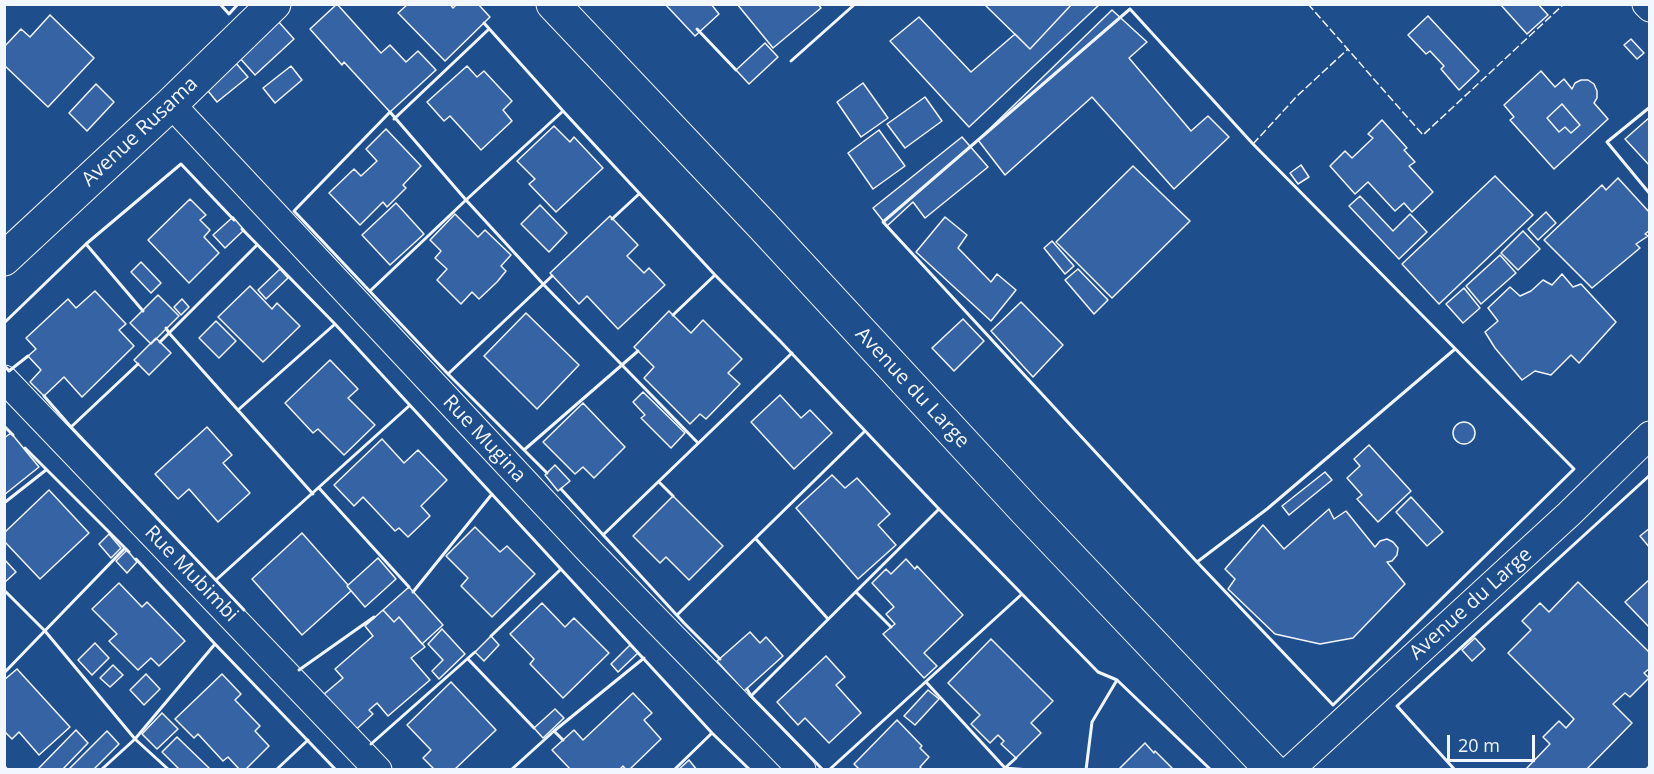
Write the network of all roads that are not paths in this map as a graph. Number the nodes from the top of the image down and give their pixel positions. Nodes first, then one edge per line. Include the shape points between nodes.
1 (274, 4) edge
2 (553, 4) edge
3 (1646, 4) edge
4 (1650, 8) edge
5 (171, 104) junction
6 (4, 259) edge
7 (4, 379) edge
8 (1650, 435) edge
9 (378, 770) edge
10 (802, 770) edge
11 (1272, 770) edge
12 (1290, 770) edge

1 - 5 main road, Avenue Rusama
2 - 11 main road, Avenue du Large
3 - 4 street
5 - 6 main road, Avenue Rusama
5 - 10 street, Rue Mugina via 585,546
7 - 9 street, Rue Mubimbi
8 - 12 street, Avenue du Large

